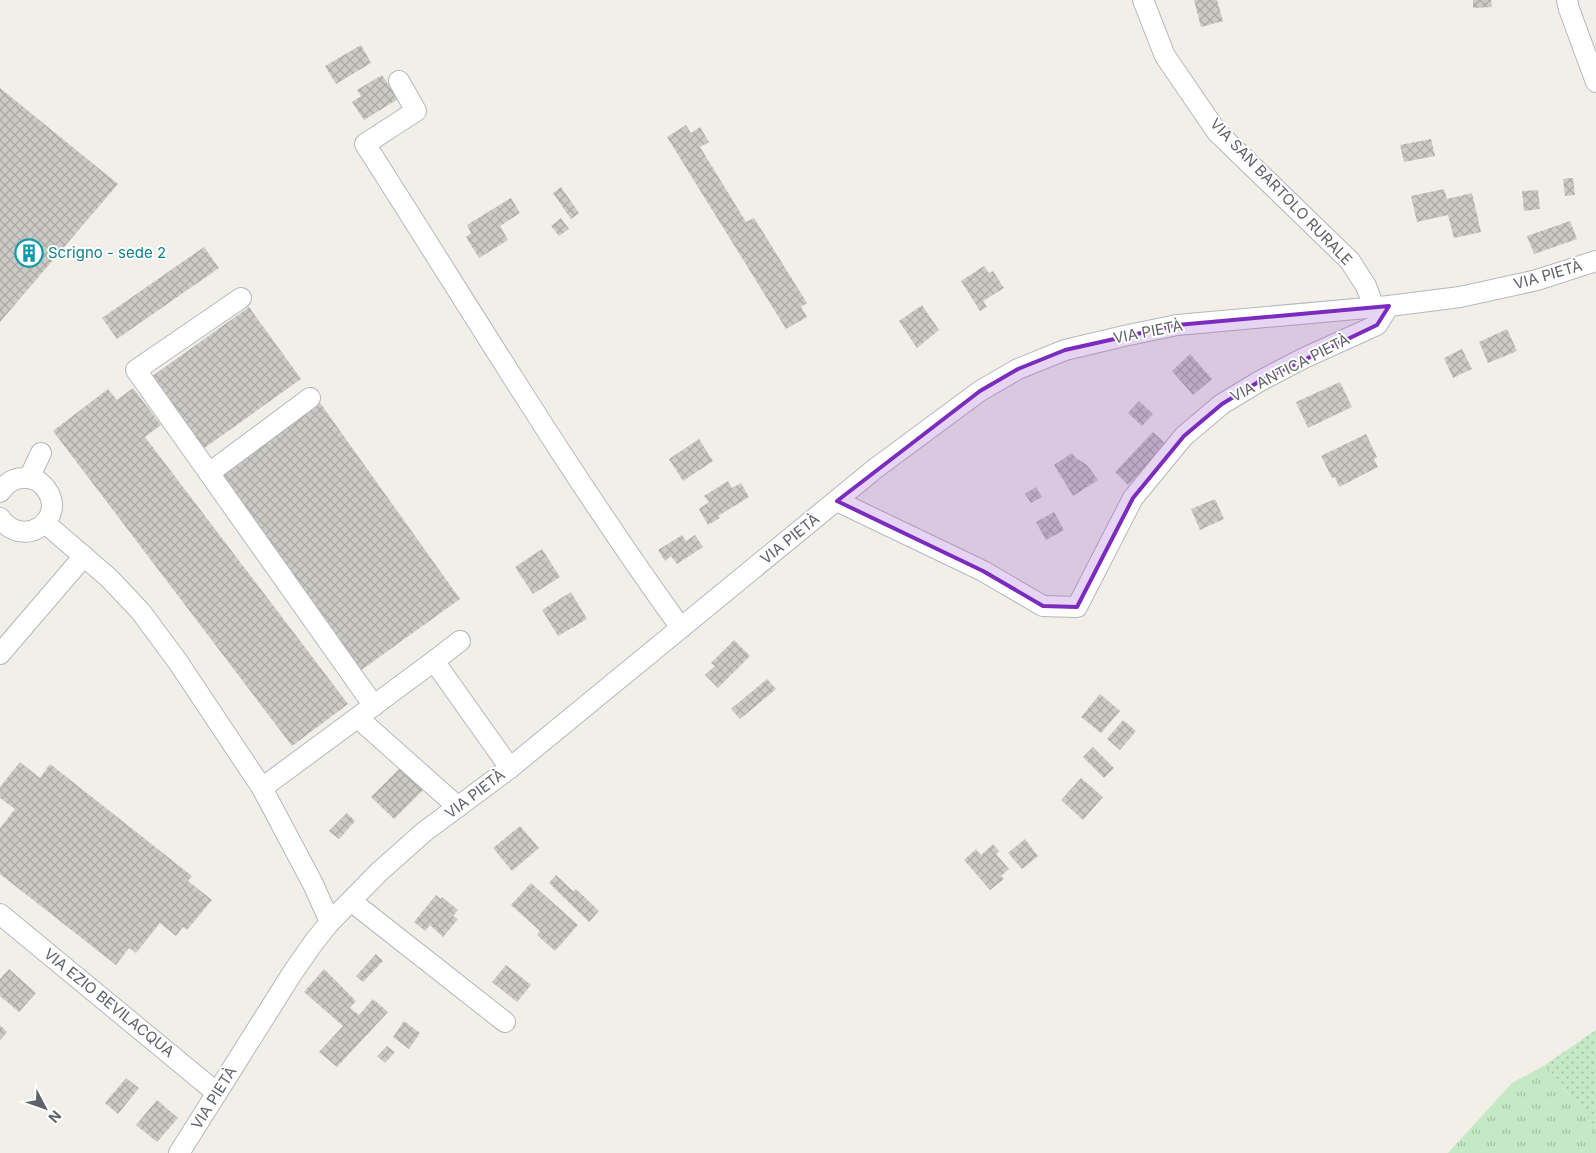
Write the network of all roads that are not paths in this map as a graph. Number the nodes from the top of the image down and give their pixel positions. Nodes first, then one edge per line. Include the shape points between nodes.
1 (1143, 0) edge
2 (1567, 0) edge
3 (398, 81) dead end
4 (1596, 82) edge
5 (1596, 261) edge
6 (241, 298) dead end
7 (1381, 307) junction
8 (310, 398) dead end
9 (42, 453) dead end
10 (209, 473) junction
11 (29, 478) junction
12 (1, 487) edge
13 (837, 501) junction
14 (0, 518) edge
15 (45, 523) junction
16 (84, 556) junction
17 (681, 628) junction
18 (460, 641) dead end
19 (0, 654) edge
20 (434, 660) junction
21 (374, 706) junction
22 (358, 718) junction
23 (510, 768) junction
24 (262, 788) junction
25 (458, 807) junction
26 (351, 901) junction
27 (0, 914) edge
28 (330, 922) junction
29 (504, 1022) dead end
30 (217, 1093) junction
31 (179, 1153) edge

1 - 7 street, VIA SAN BARTOLO RURALE via 1165,56 1218,132 1350,261
2 - 4 street
3 - 17 street via 416,111 365,144 515,381
5 - 7 street, VIA PIETÀ via 1537,280 1460,296
6 - 10 street via 136,370
7 - 13 street, VIA PIETÀ via 1177,325 1065,350 1018,369 980,391
7 - 13 street, VIA ANTICA PIETÀ via 1377,325 1260,381 1222,404 1184,436 1133,498 1077,607 1042,606 982,571
8 - 10 street
9 - 11 street
10 - 21 street
11 - 12 street via 20,478
11 - 15 street via 44,485 51,500 52,508
13 - 17 street, VIA PIETÀ
14 - 15 street via 6,526 22,532 30,532
15 - 16 street
16 - 19 street
16 - 24 street via 141,612 200,693
17 - 23 street, VIA PIETÀ
18 - 20 street
20 - 21 street
20 - 23 street
21 - 22 street
22 - 24 street
22 - 25 street
23 - 25 street, VIA PIETÀ
24 - 28 street
25 - 26 street, VIA PIETÀ via 424,832
26 - 28 street, VIA PIETÀ
26 - 29 street
27 - 30 street, VIA EZIO BEVILACQUA
28 - 30 street, VIA PIETÀ via 293,972
30 - 31 street, VIA PIETÀ

